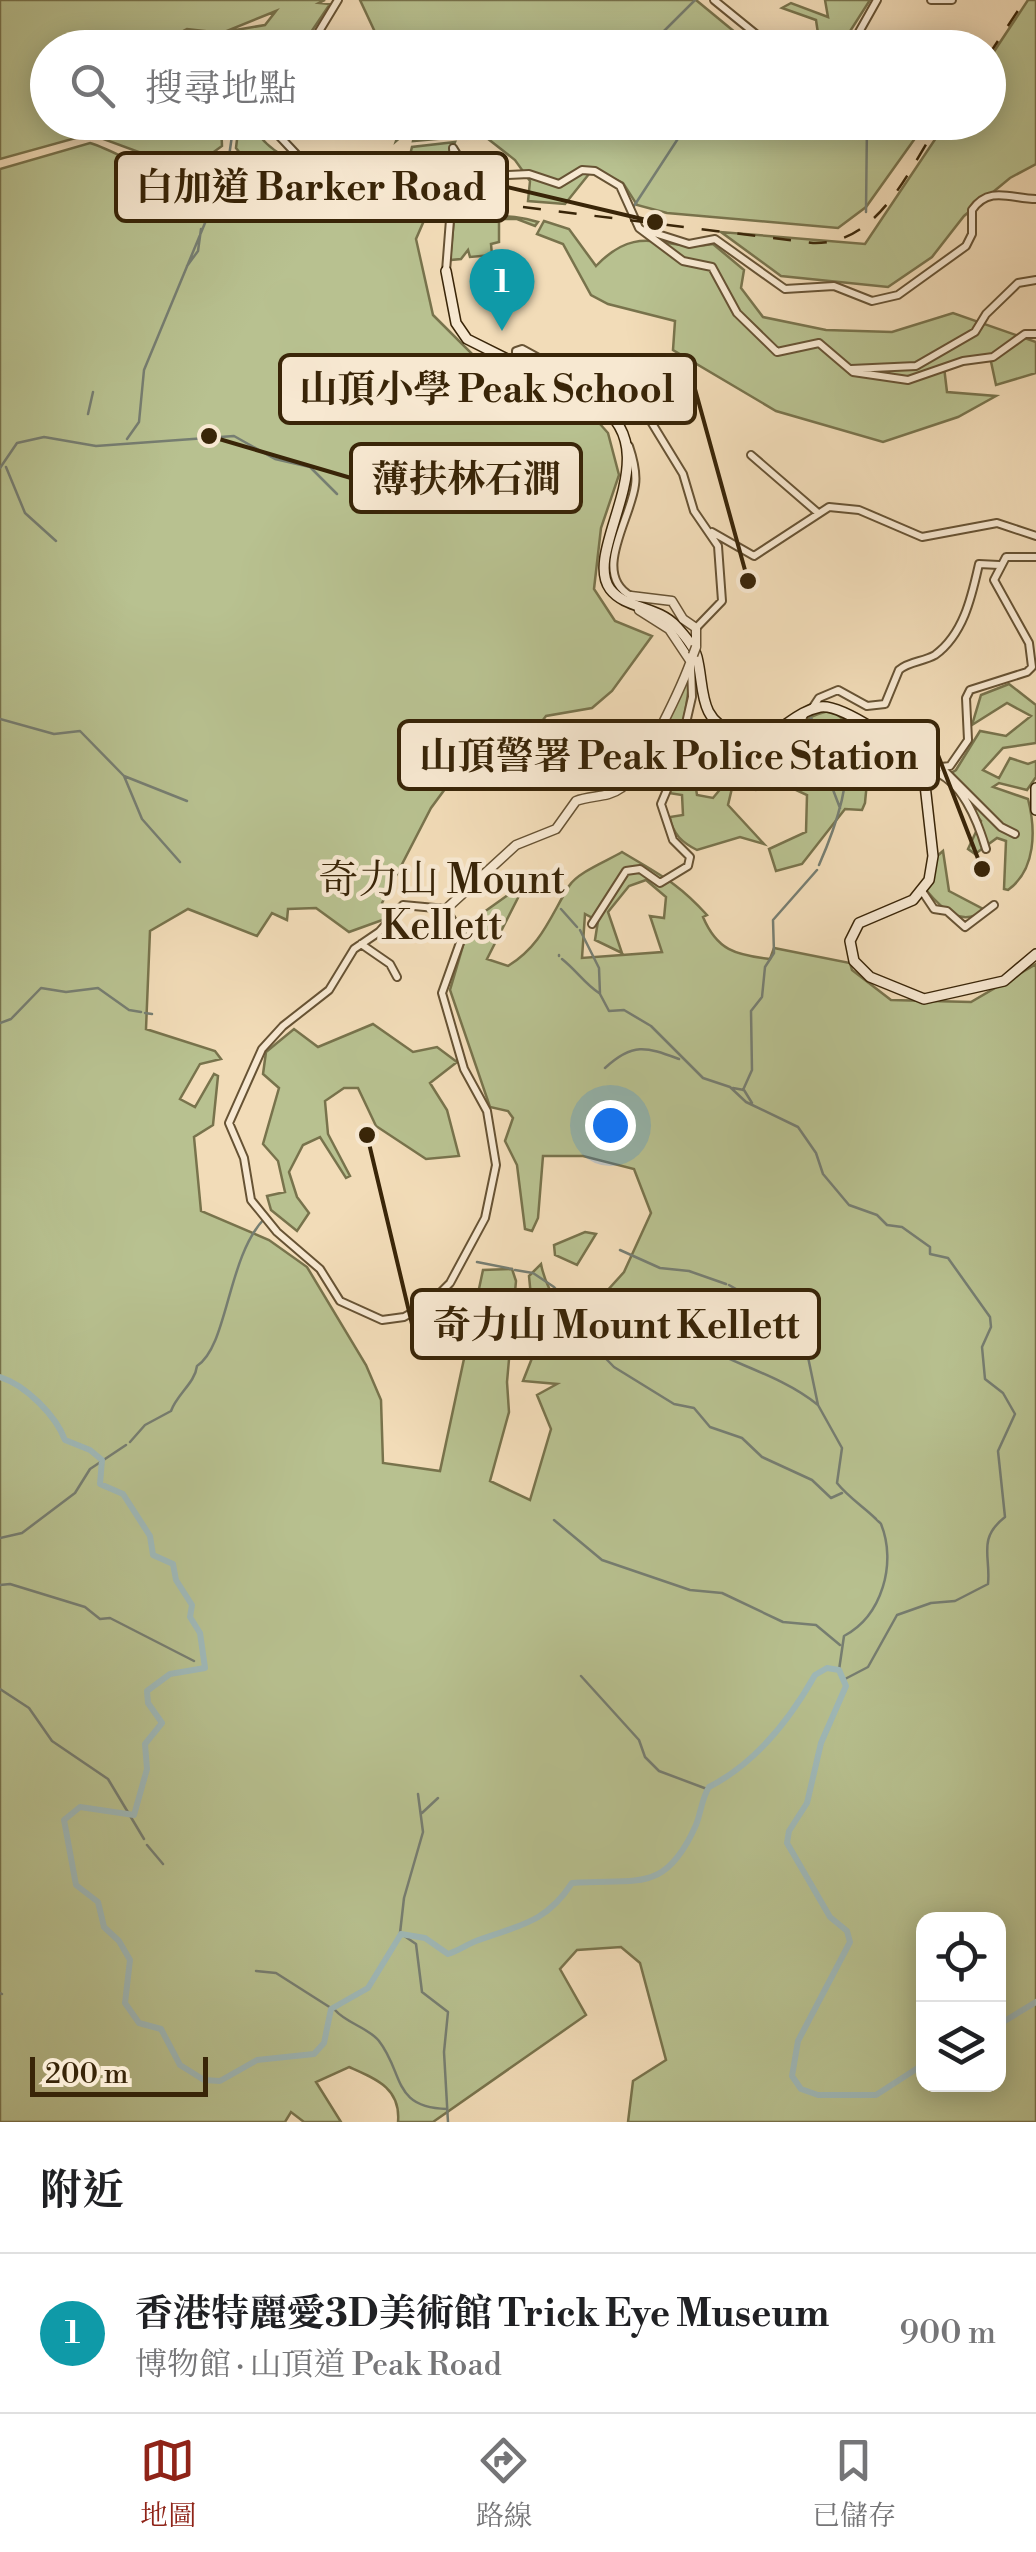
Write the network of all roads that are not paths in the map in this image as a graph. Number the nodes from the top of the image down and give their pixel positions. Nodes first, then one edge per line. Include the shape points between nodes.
1 (338, 0) edge
2 (714, 0) edge
3 (877, 0) edge
4 (931, 0) edge
5 (952, 0) edge
6 (320, 30) edge
7 (750, 30) edge
8 (860, 30) edge
9 (283, 140) edge
10 (456, 174) dead end
11 (1036, 198) edge
12 (639, 228) junction
13 (446, 271) joint
14 (1036, 280) edge
15 (1036, 334) edge
16 (850, 369) junction
17 (562, 388) junction
18 (751, 455) dead end
19 (817, 512) junction
20 (711, 531) junction
21 (1036, 536) edge
22 (1036, 557) edge
23 (999, 565) junction
24 (631, 599) junction
25 (696, 628) junction
26 (693, 655) junction
27 (701, 698) junction
28 (807, 712) junction
29 (684, 730) junction
30 (686, 745) junction
31 (941, 768) junction
32 (924, 769) junction
33 (1036, 788) edge
34 (1036, 810) edge
35 (1015, 834) dead end
36 (986, 850) dead end
37 (922, 891) junction
38 (994, 905) dead end
39 (446, 909) junction
40 (592, 924) dead end
41 (362, 944) junction
42 (1036, 954) edge
43 (397, 977) dead end

1 - 6 street
2 - 7 street
3 - 8 street
4 - 5 street
9 - 13 street via 298,156 452,194
10 - 12 street via 454,148 471,177 526,174 559,184 590,170 620,186
11 - 12 street via 1002,194 981,200 972,208 972,236 963,249 906,290 880,300 834,286 785,289 715,239 687,244
12 - 16 street via 683,261 712,267 737,312 770,348 794,351 819,343
13 - 17 main road via 456,323 467,339
14 - 16 street via 1018,284 975,332 916,366
15 - 16 street via 993,358 910,380
17 - 20 street via 515,356 517,349 616,388 646,415
17 - 24 main road via 606,411 623,444 626,484 604,571 611,590
18 - 19 street
19 - 20 street via 754,556
19 - 21 street via 859,510 922,537 998,523
20 - 25 street via 723,592
22 - 23 street via 1010,555
23 - 28 street via 979,564 964,617 936,654 898,670 885,704 867,706 838,690
23 - 31 street via 995,584 1029,643 1032,667 970,690 968,740 952,765
24 - 25 street via 669,599
24 - 26 street
24 - 27 main road via 659,611 685,637 696,656
25 - 26 street
26 - 29 street
26 - 39 street via 626,785 576,801 556,829 516,845
27 - 28 main road via 718,723 746,735 774,733
27 - 29 street
28 - 30 street via 795,733 746,747 730,770 710,768
28 - 32 main road via 843,710
29 - 30 street
30 - 40 street via 661,804 674,840 690,856 688,866 660,883 638,868 626,871
31 - 32 street
31 - 35 street
32 - 36 street via 948,778 978,821
32 - 37 main road via 934,861
33 - 34 main road
37 - 38 street via 934,908 963,926
37 - 42 main road via 865,918 853,932 852,956 878,982 932,998 1004,982
39 - 41 street via 403,905
39 - 41 street via 463,940 443,998 464,1069 487,1110 496,1168 486,1215 450,1283 418,1310 386,1320 340,1301 320,1269 253,1204 229,1125 262,1049 329,990
41 - 43 street

